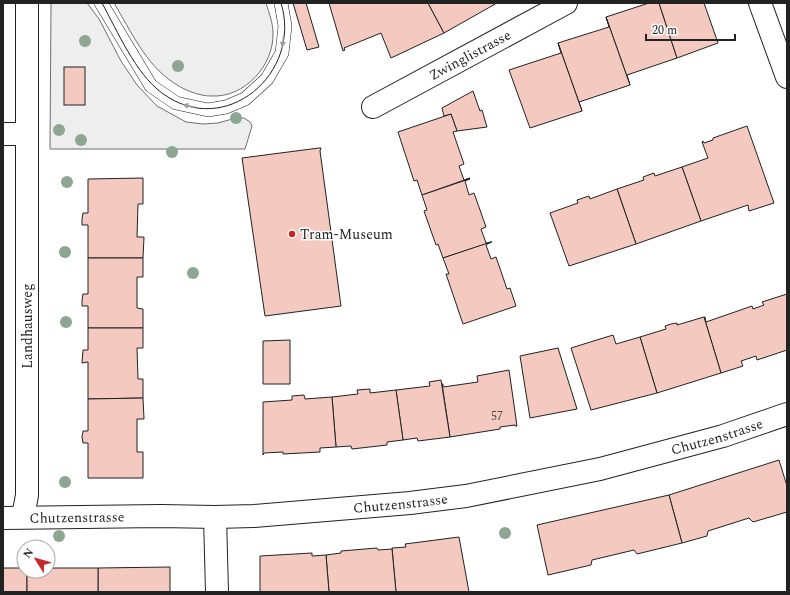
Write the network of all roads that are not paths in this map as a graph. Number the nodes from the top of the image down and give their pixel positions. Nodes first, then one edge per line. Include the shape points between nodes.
1 (27, 3) edge
2 (101, 3) edge
3 (281, 3) edge
4 (566, 3) edge
5 (760, 3) edge
6 (787, 77) edge
7 (373, 107) dead end
8 (3, 134) edge
9 (27, 134) junction
10 (787, 414) edge
11 (215, 517) junction
12 (13, 518) edge
13 (217, 592) edge

1 - 9 street, Landhausweg
3 -> 2 lane via 285,26 282,52 267,79 245,99 226,107 208,110 176,103 151,86
4 - 7 street, Zwinglistrasse
5 - 6 street
8 - 9 street
9 - 12 street, Landhausweg via 27,495
10 - 11 street, Chutzenstrasse via 723,436 600,470 466,496 402,504
11 - 12 street, Chutzenstrasse
11 - 13 street

